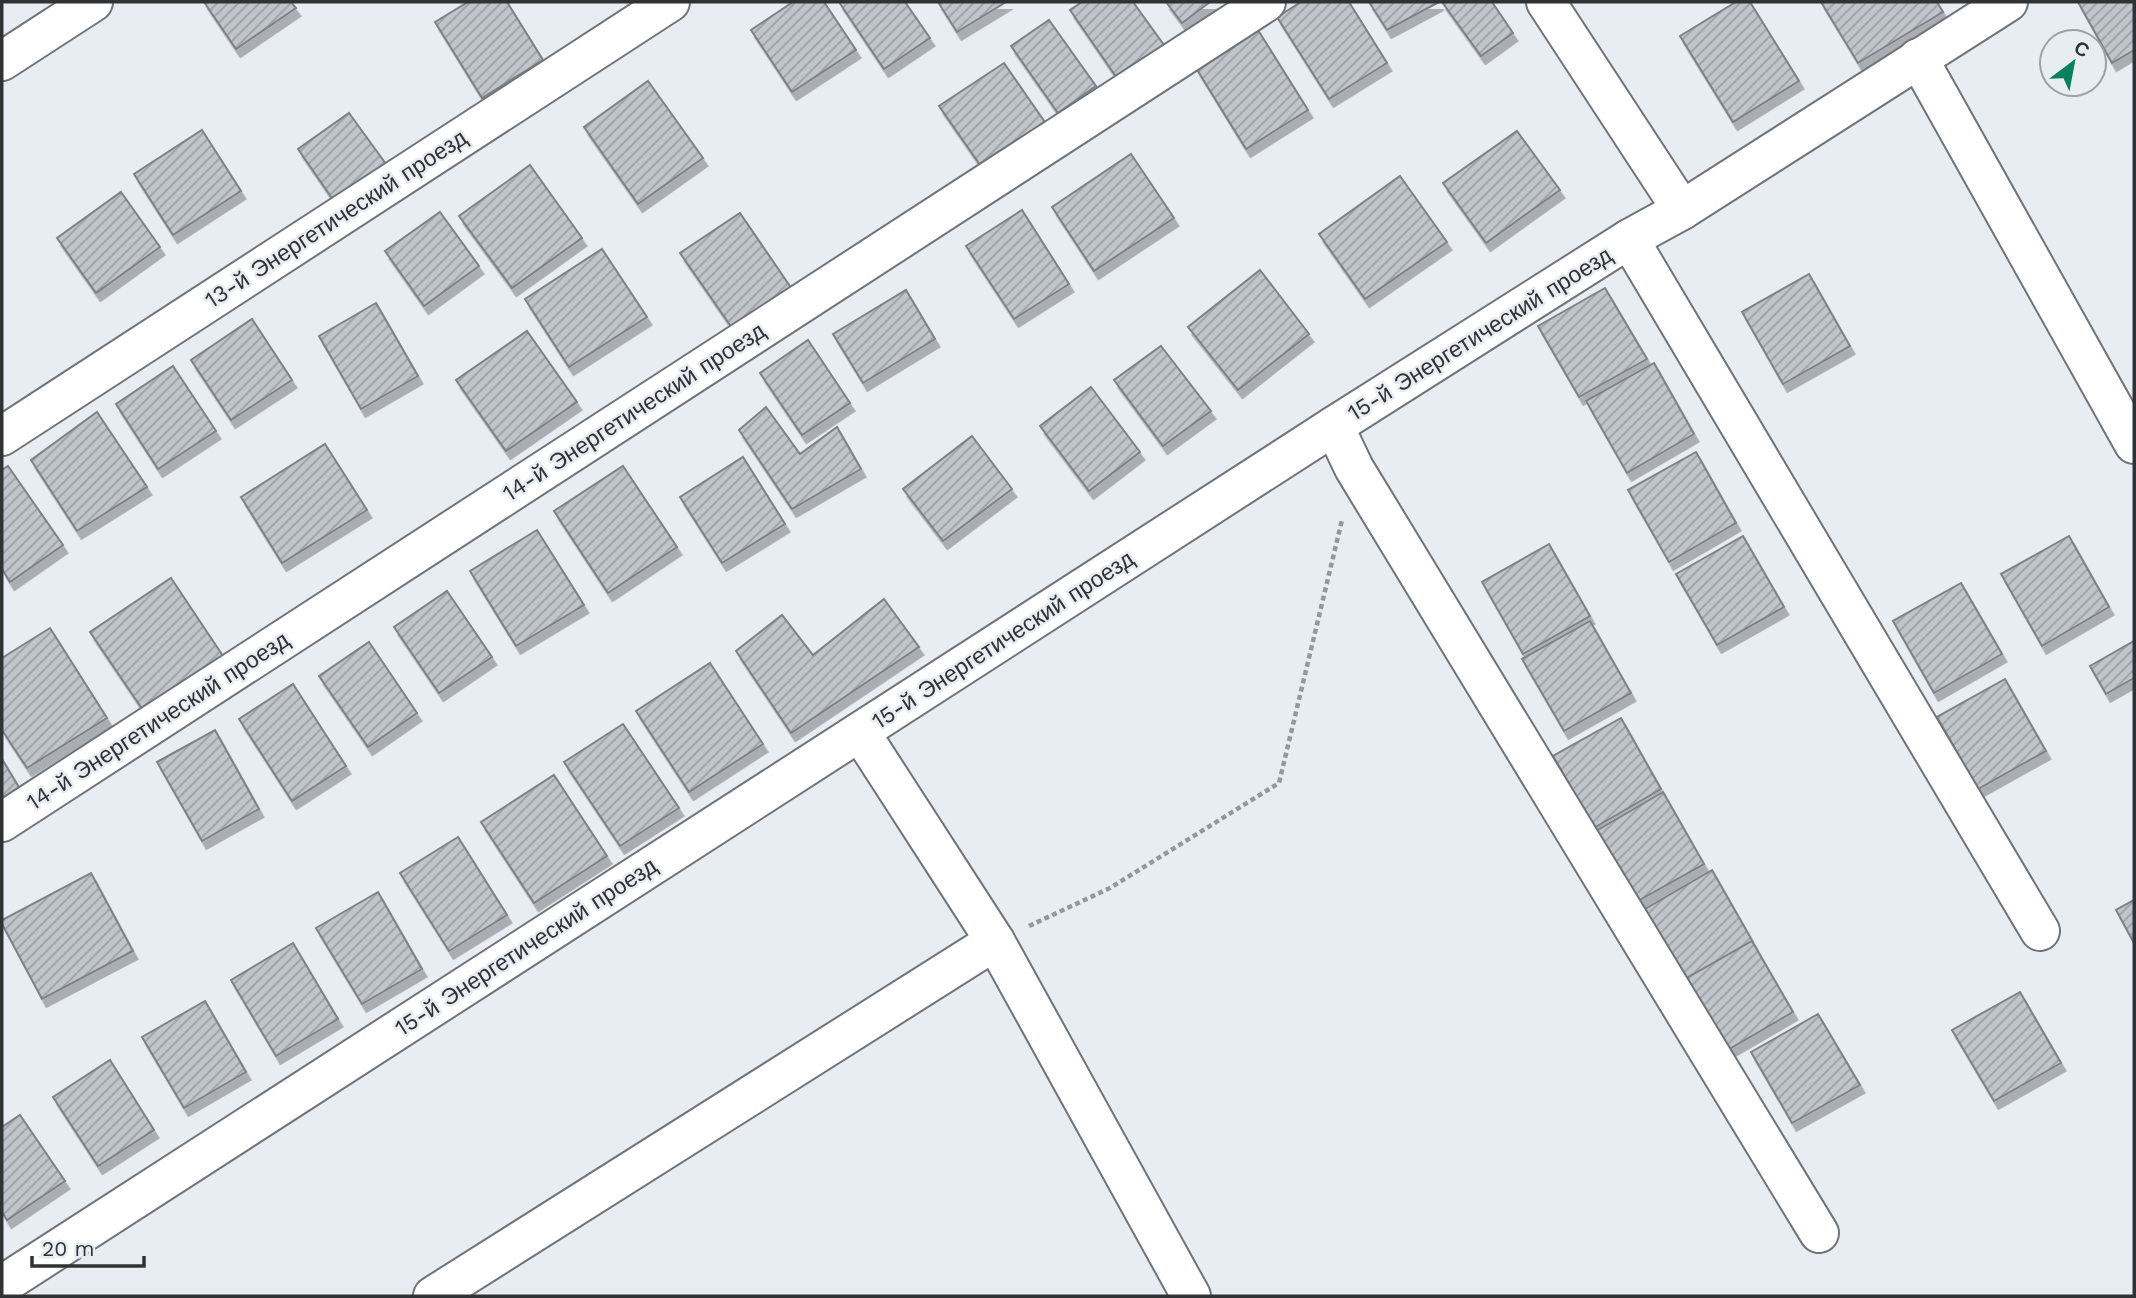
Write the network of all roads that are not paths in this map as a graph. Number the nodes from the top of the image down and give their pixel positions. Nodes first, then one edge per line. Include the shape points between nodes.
1 (93, 2) edge
2 (670, 2) edge
3 (1266, 2) edge
4 (1546, 2) edge
5 (2008, 2) edge
6 (1918, 58) junction
7 (2, 61) edge
8 (1682, 210) junction
9 (1629, 239) junction
10 (1334, 426) junction
11 (2, 436) edge
12 (2134, 444) edge
13 (860, 732) junction
14 (2, 822) edge
15 (2040, 931) dead end
16 (995, 941) junction
17 (1819, 1233) dead end
18 (2, 1285) edge
19 (433, 1296) edge
20 (1191, 1296) edge

1 - 7 street
2 - 11 street, 13-й Энергетический проезд
3 - 14 street, 14-й Энергетический проезд
4 - 8 street
5 - 6 street, 15-й Энергетический проезд
6 - 8 street, 15-й Энергетический проезд
6 - 12 street
8 - 9 street, 15-й Энергетический проезд
9 - 10 street, 15-й Энергетический проезд
9 - 15 street
10 - 13 street, 15-й Энергетический проезд
10 - 17 street via 1354,468
13 - 16 street
13 - 18 street, 15-й Энергетический проезд
16 - 19 street
16 - 20 street

